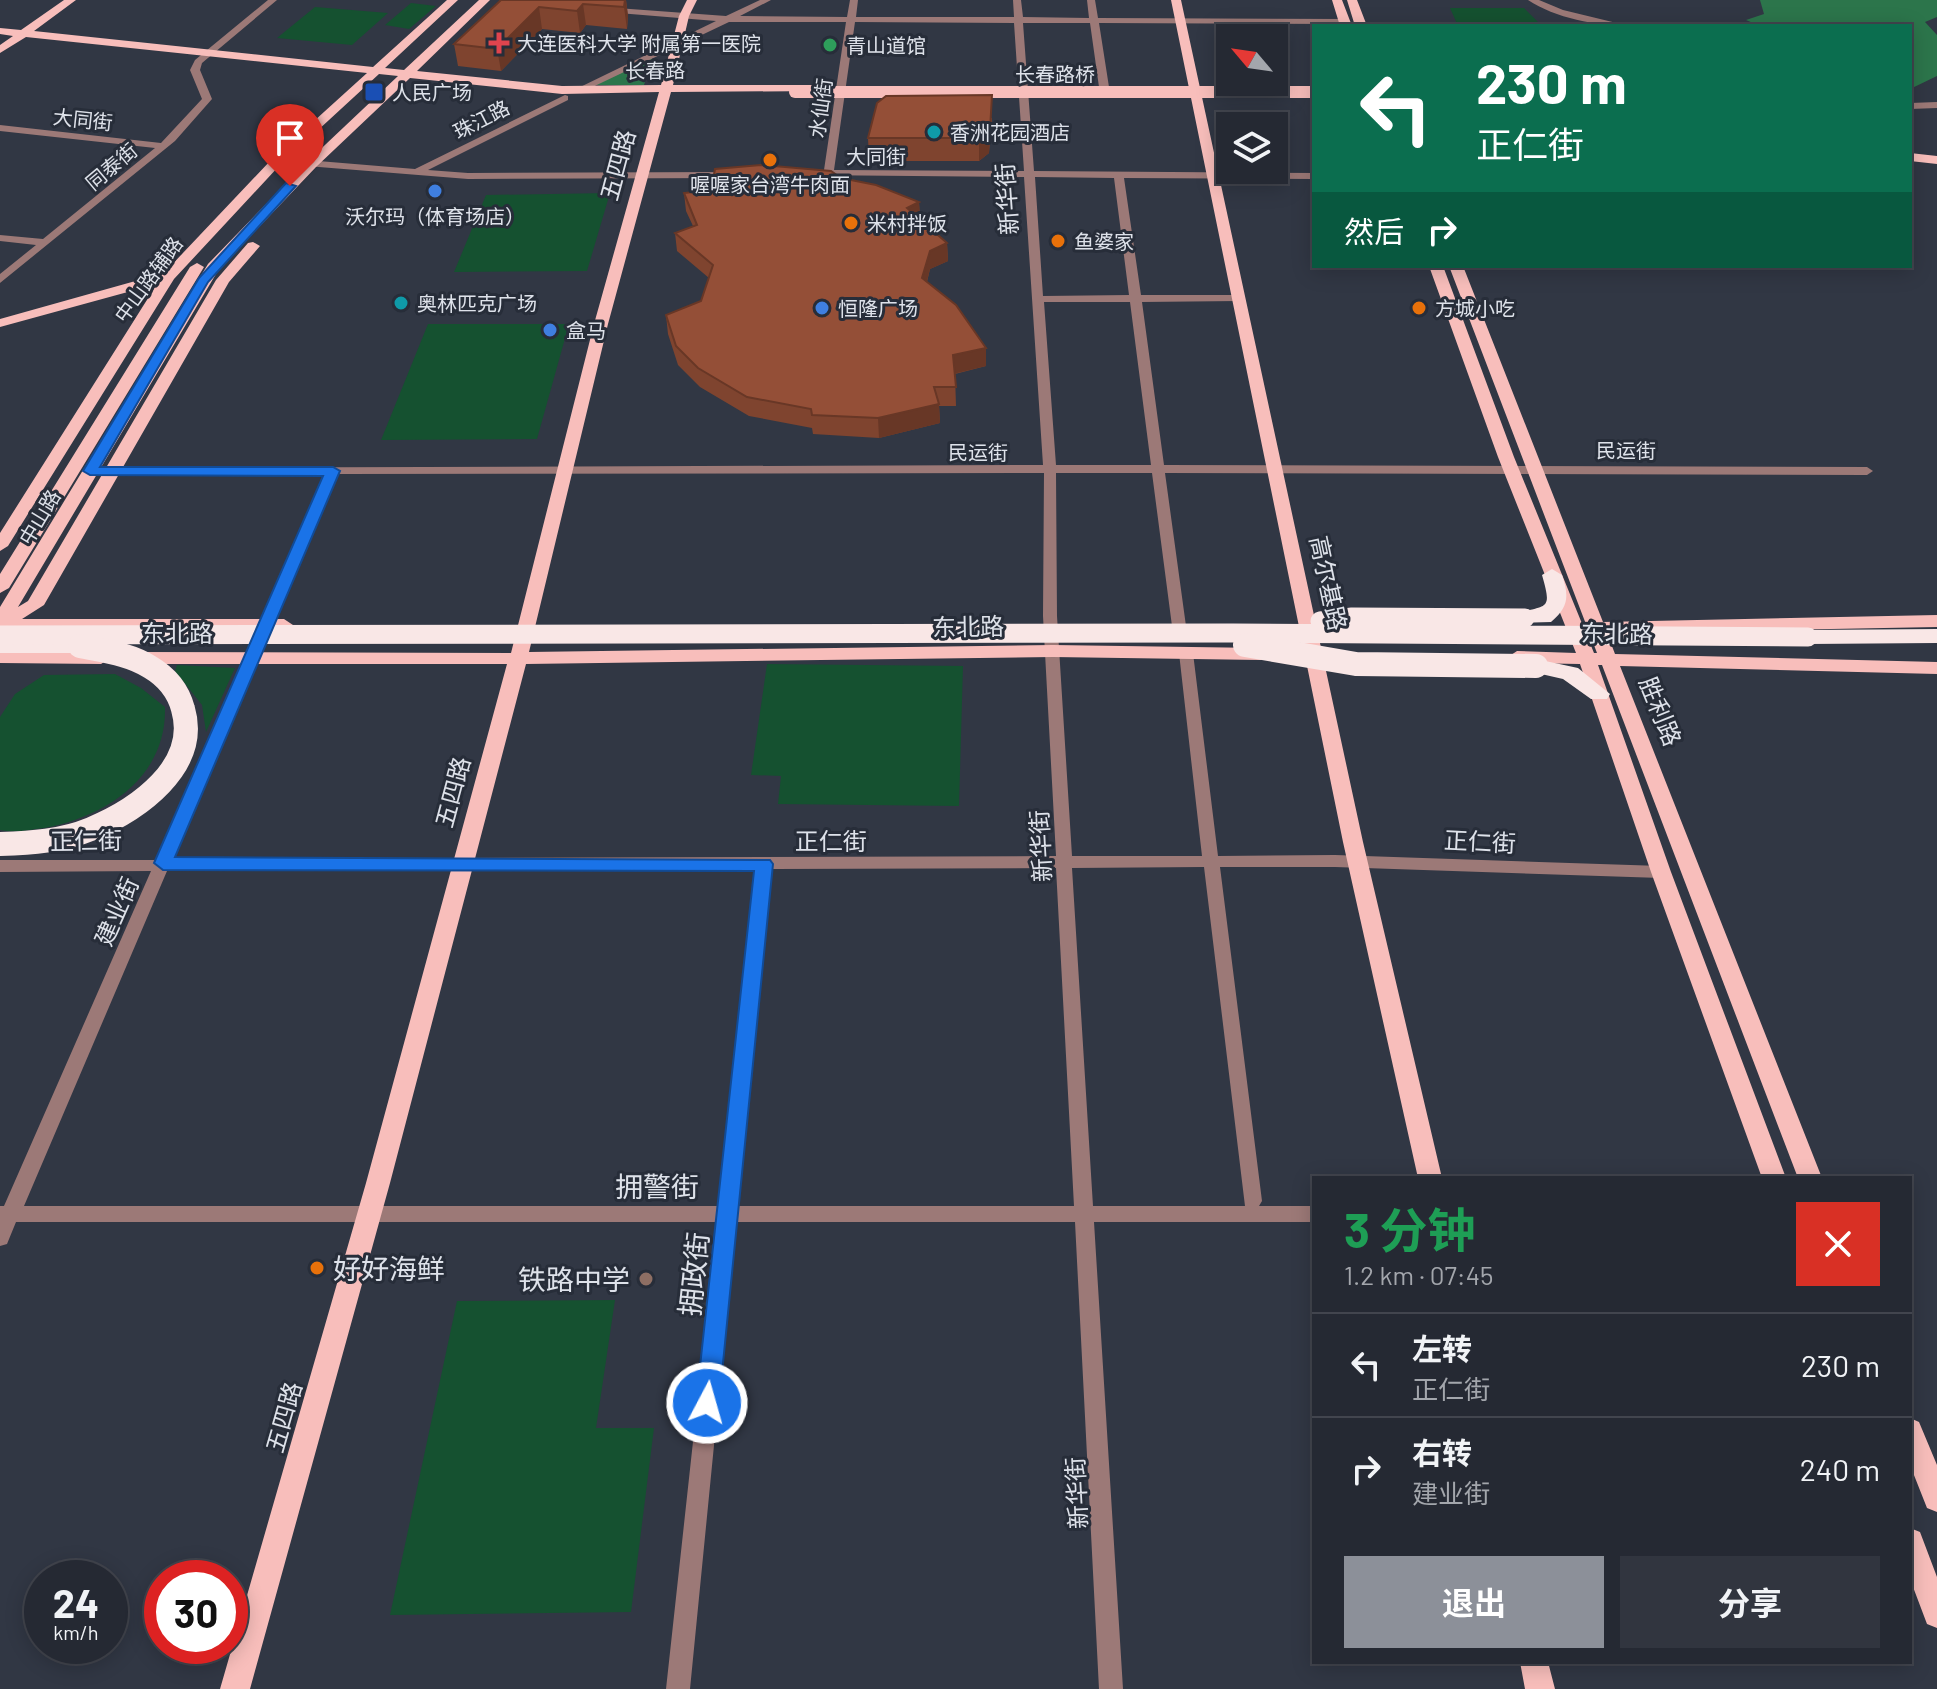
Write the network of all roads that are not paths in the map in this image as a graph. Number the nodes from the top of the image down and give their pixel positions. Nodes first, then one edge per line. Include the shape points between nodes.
1 (54, 0) edge
2 (71, 0) edge
3 (273, 0) edge
4 (453, 0) edge
5 (471, 0) edge
6 (485, 0) edge
7 (498, 0) edge
8 (692, 0) edge
9 (767, 0) edge
10 (854, 0) edge
11 (1017, 0) edge
12 (1091, 0) edge
13 (1176, 0) edge
14 (1337, 0) edge
15 (1352, 0) edge
16 (1532, 0) edge
17 (599, 8) edge
18 (684, 16) junction
19 (1180, 18) junction
20 (726, 19) junction
21 (853, 19) junction
22 (1018, 19) junction
23 (1094, 19) junction
24 (1345, 23) edge
25 (1360, 24) edge
26 (1616, 24) edge
27 (23, 34) junction
28 (4, 37) edge
29 (678, 41) junction
30 (0, 50) edge
31 (201, 58) junction
32 (391, 81) junction
33 (1104, 87) junction
34 (577, 91) junction
35 (742, 92) junction
36 (840, 92) junction
37 (1023, 92) junction
38 (1195, 92) junction
39 (1312, 92) edge
40 (1312, 92) edge
41 (664, 93) junction
42 (565, 98) junction
43 (1937, 105) edge
44 (1912, 106) edge
45 (0, 128) edge
46 (162, 146) junction
47 (1912, 157) edge
48 (1937, 160) edge
49 (294, 162) junction
50 (319, 164) junction
51 (414, 173) junction
52 (829, 173) junction
53 (750, 174) edge
54 (797, 174) edge
55 (1028, 175) junction
56 (1119, 175) junction
57 (1212, 175) junction
58 (1312, 176) edge
59 (644, 177) junction
60 (0, 238) edge
61 (46, 243) junction
62 (197, 244) junction
63 (253, 246) junction
64 (217, 263) junction
65 (1437, 268) edge
66 (1457, 268) edge
67 (195, 269) junction
68 (169, 276) junction
69 (0, 280) edge
70 (97, 297) junction
71 (1135, 298) junction
72 (1239, 298) junction
73 (1037, 299) junction
74 (168, 311) junction
75 (0, 313) edge
76 (145, 315) junction
77 (0, 323) edge
78 (1512, 469) junction
79 (1534, 469) junction
80 (1274, 470) junction
81 (90, 471) junction
82 (113, 471) junction
83 (333, 471) junction
84 (1050, 471) junction
85 (1158, 471) junction
86 (1867, 471) dead end
87 (564, 472) junction
88 (0, 546) edge
89 (1552, 575) junction
90 (0, 588) edge
91 (1937, 621) edge
92 (0, 624) edge
93 (1307, 624) junction
94 (265, 625) junction
95 (1179, 626) junction
96 (1051, 627) junction
97 (1594, 627) junction
98 (525, 628) junction
99 (1572, 628) junction
100 (0, 635) edge
101 (1937, 636) edge
102 (1234, 638) junction
103 (1812, 642) junction
104 (0, 646) edge
105 (80, 646) junction
106 (1053, 651) junction
107 (1937, 651) edge
108 (1186, 653) junction
109 (1314, 655) junction
110 (0, 657) edge
111 (251, 658) junction
112 (517, 658) junction
113 (1598, 658) junction
114 (1937, 668) edge
115 (1599, 694) junction
116 (0, 844) edge
117 (1357, 861) junction
118 (1212, 862) junction
119 (163, 863) junction
120 (463, 863) junction
121 (764, 864) junction
122 (1065, 864) junction
123 (0, 866) edge
124 (1661, 872) junction
125 (1430, 1176) edge
126 (1773, 1176) edge
127 (1809, 1176) edge
128 (1252, 1201) dead end
129 (5, 1214) edge
130 (370, 1214) junction
131 (727, 1214) junction
132 (1084, 1214) junction
133 (1312, 1214) edge
134 (0, 1238) edge
135 (1912, 1436) edge
136 (1937, 1499) edge
137 (1912, 1547) edge
138 (1937, 1614) edge
139 (1534, 1664) edge
140 (235, 1689) edge
141 (678, 1689) edge
142 (1111, 1689) edge
143 (1540, 1689) edge

1 - 28 main road
2 - 27 main road
3 - 31 street
4 - 32 main road
5 - 32 main road, 中山路
6 - 32 main road, 中山路
7 - 32 main road
8 - 18 main road, 五四路
9 - 20 street
10 - 21 street, 水仙街
11 - 22 street, 新华街
12 - 23 street
13 - 19 main road, 高尔基路
14 - 24 main road
15 - 25 main road
16 - 26 street
17 - 18 street
18 - 20 street
18 - 29 main road, 五四路
19 - 23 street
19 - 24 street
19 - 38 main road, 高尔基路
20 - 21 street
20 - 29 street
21 - 22 street
21 - 36 street, 水仙街
22 - 23 street
22 - 37 street, 新华街
23 - 33 street
27 - 28 main road
27 - 31 main road, 长春路
28 - 30 main road
28 - 31 main road, 长春路
29 - 34 street
29 - 41 main road, 五四路
31 - 32 main road, 长春路
31 - 46 street, 同泰街 via 195,70 207,99
32 - 34 main road, 长春路
32 - 42 main road, 长春路
32 - 49 main road, 中山路
32 - 50 main road, 中山路
32 - 62 main road, 中山路辅路 via 275,163
33 - 37 main road, 长春路
33 - 38 main road, 长春路
34 - 41 main road, 长春路
35 - 36 main road, 长春路
35 - 40 main road, 长春路桥, bridge
35 - 41 main road, 长春路
36 - 37 main road, 长春路
36 - 52 street, 水仙街
37 - 38 main road, 长春路
37 - 55 street, 新华街
38 - 39 main road, 长春路
38 - 57 main road, 高尔基路
41 - 42 main road, 长春路
41 - 59 main road, 五四路
42 - 51 street, 珠江路
43 - 44 street
45 - 46 street, 大同街
46 - 61 street, 同泰街
47 - 48 main road
49 - 50 street
49 - 67 main road, 中山路
50 - 51 street
50 - 63 main road
50 - 64 main road, 中山路
51 - 59 street
52 - 54 street, 大同街
52 - 55 street, 大同街
53 - 59 street
55 - 56 street, 大同街
55 - 73 street, 新华街
56 - 57 street, 大同街
56 - 71 street
57 - 58 street, 大同街
57 - 72 main road, 高尔基路
59 - 87 main road, 五四路
60 - 61 street
61 - 69 street, 同泰街
62 - 68 main road, 中山路辅路
62 - 75 main road via 136,277
63 - 64 main road
63 - 82 main road via 223,280
64 - 67 main road
64 - 81 main road, 中山路
65 - 78 main road, 胜利路
66 - 79 main road, 胜利路
67 - 68 main road
67 - 74 main road, 中山路
68 - 70 main road
68 - 74 main road
68 - 76 main road, 中山路辅路
70 - 76 main road via 132,300
70 - 77 main road
71 - 72 street
71 - 73 street
71 - 85 street
72 - 80 main road, 高尔基路
73 - 84 street, 新华街
74 - 90 main road, 中山路
76 - 88 main road, 中山路辅路
78 - 79 street, 民运街
78 - 80 street, 民运街
78 - 89 main road, 胜利路
79 - 86 street, 民运街
79 - 97 main road, 胜利路
80 - 85 street, 民运街
80 - 93 main road, 高尔基路
81 - 82 street, 民运街
81 - 92 main road, 中山路
82 - 83 street, 民运街
82 - 92 main road via 35,605
83 - 87 street, 民运街
83 - 94 street, 建业街
84 - 85 street, 民运街
84 - 87 street, 民运街
84 - 96 street, 新华街
85 - 95 street
87 - 98 main road, 五四路
89 - 99 main road, 胜利路
89 - 102 highway, bridge via 1558,595 1555,608 1544,617 1352,617
91 - 97 main road, 东北路
92 - 94 main road, 东北路
93 - 95 main road, 东北路
93 - 99 main road, 东北路
93 - 109 main road, 高尔基路
94 - 98 main road, 东北路
94 - 111 street, 建业街
95 - 96 main road, 东北路
96 - 98 main road, 东北路
96 - 106 street, 新华街
97 - 99 main road, 东北路
97 - 113 main road, 胜利路
98 - 112 main road, 五四路
99 - 113 main road, 胜利路
100 - 102 highway, 东北路, bridge
101 - 103 highway, 东北路
102 - 103 highway, 东北路, bridge
102 - 105 highway, 东北路, bridge
102 - 115 highway, bridge via 1356,664 1536,666 1570,673
103 - 107 highway, 东北路
104 - 105 highway, 东北路
105 - 116 highway, bridge via 142,662 161,674 186,711 183,752 169,776 118,817 60,839
106 - 108 main road, 东北路
106 - 112 main road, 东北路
106 - 122 street, 新华街
108 - 109 main road, 东北路
108 - 118 street
109 - 113 main road, 东北路
109 - 117 main road, 高尔基路
110 - 111 main road, 东北路
111 - 112 main road, 东北路
111 - 119 street, 建业街
112 - 120 main road, 五四路
113 - 114 main road, 东北路
113 - 115 main road, 胜利路
113 - 127 main road, 胜利路
115 - 124 main road, 胜利路
117 - 118 street, 正仁街
117 - 124 street, 正仁街
117 - 125 main road, 高尔基路
118 - 122 street, 正仁街
118 - 128 street
119 - 120 street, 正仁街
119 - 123 street, 正仁街
119 - 129 street, 建业街
120 - 121 street, 正仁街
120 - 130 main road, 五四路
121 - 122 street, 正仁街
121 - 131 street, 拥政街
122 - 132 street, 新华街
124 - 126 main road, 胜利路
129 - 130 street, 拥警街
129 - 134 street, 建业街
130 - 131 street, 拥警街
130 - 140 main road, 五四路
131 - 132 street, 拥警街
131 - 141 street, 拥政街
132 - 133 street, 拥警街
132 - 142 street, 新华街
135 - 136 main road
137 - 138 main road
139 - 143 main road

